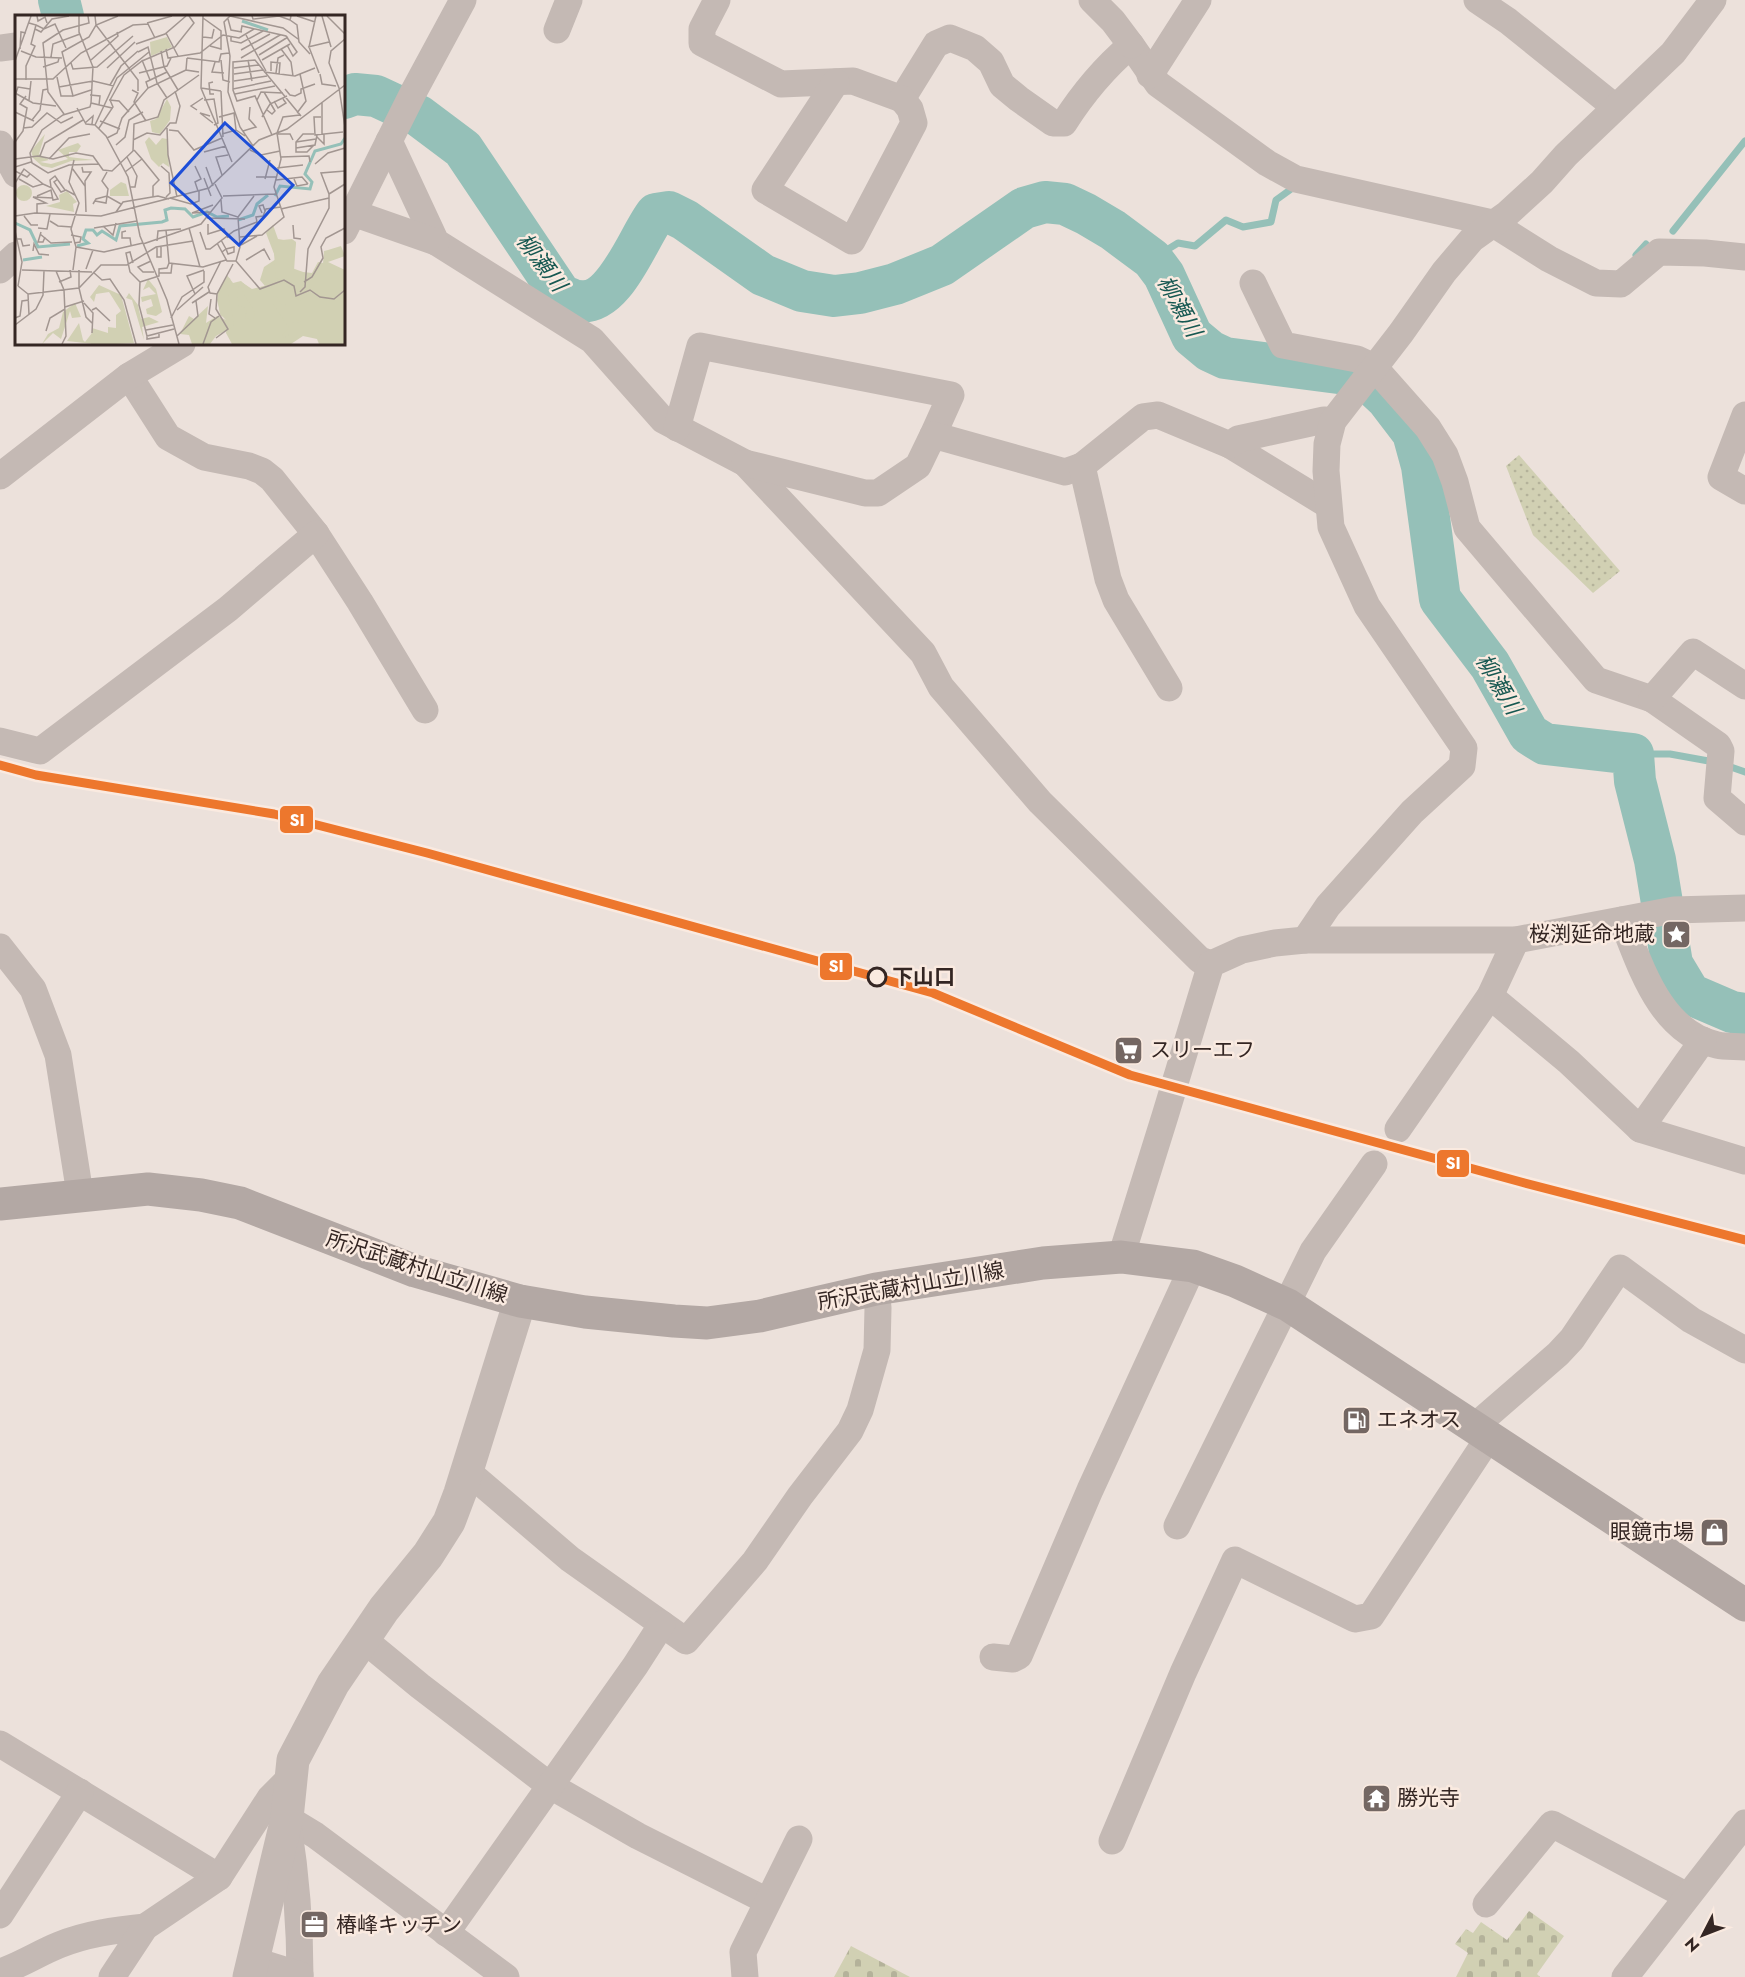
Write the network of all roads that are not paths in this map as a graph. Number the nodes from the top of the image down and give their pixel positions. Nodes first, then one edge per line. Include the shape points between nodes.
1 (463, 0) edge
2 (569, 0) edge
3 (717, 0) edge
4 (1092, 0) edge
5 (1198, 0) edge
6 (1477, 0) edge
7 (1713, 0) edge
8 (557, 30) dead end
9 (1131, 45) junction
10 (15, 46) edge
11 (0, 48) edge
12 (1150, 75) junction
13 (836, 82) junction
14 (902, 99) junction
15 (1615, 107) junction
16 (389, 141) junction
17 (348, 222) edge
18 (1492, 223) junction
19 (436, 242) junction
20 (15, 256) edge
21 (1745, 257) edge
22 (0, 270) edge
23 (1252, 283) dead end
24 (175, 345) edge
25 (1371, 371) junction
26 (129, 376) junction
27 (1340, 411) junction
28 (1745, 415) edge
29 (677, 428) junction
30 (933, 435) junction
31 (1230, 445) junction
32 (745, 463) junction
33 (1082, 466) junction
34 (0, 476) edge
35 (1745, 491) edge
36 (1328, 505) junction
37 (316, 534) junction
38 (1745, 686) edge
39 (1169, 688) dead end
40 (1652, 699) junction
41 (425, 710) dead end
42 (0, 741) edge
43 (1745, 822) edge
44 (1745, 908) edge
45 (1633, 918) junction
46 (1305, 940) junction
47 (1516, 940) junction
48 (0, 946) edge
49 (1211, 964) junction
50 (1490, 996) junction
51 (1703, 1040) junction
52 (1745, 1047) edge
53 (1398, 1129) dead end
54 (1640, 1129) junction
55 (1745, 1161) edge
56 (1374, 1164) dead end
57 (80, 1194) junction
58 (0, 1204) edge
59 (1121, 1257) junction
60 (1193, 1266) junction
61 (876, 1290) junction
62 (520, 1301) junction
63 (1288, 1305) junction
64 (1745, 1350) edge
65 (1482, 1432) junction
66 (467, 1471) junction
67 (1177, 1526) dead end
68 (1745, 1605) edge
69 (662, 1624) junction
70 (363, 1639) junction
71 (993, 1657) dead end
72 (0, 1744) edge
73 (292, 1776) junction
74 (549, 1785) junction
75 (80, 1792) junction
76 (287, 1818) junction
77 (1745, 1823) edge
78 (800, 1839) dead end
79 (1112, 1841) dead end
80 (219, 1877) junction
81 (1687, 1896) junction
82 (767, 1901) junction
83 (1486, 1904) dead end
84 (0, 1915) edge
85 (145, 1927) junction
86 (446, 1933) junction
87 (7, 1962) edge
88 (252, 1969) edge
89 (300, 1976) edge
90 (112, 1977) edge
91 (506, 1977) edge
92 (745, 1977) edge
93 (1625, 1977) edge

1 - 16 street
2 - 8 street
3 - 13 street via 702,29 702,43 781,84
4 - 9 street
5 - 12 street
6 - 15 street
7 - 15 street via 1673,53
9 - 12 street
9 - 14 street via 1107,66 1064,123 1053,123 1019,99 1002,85 991,62 975,48 950,38 936,44
10 - 11 street
12 - 18 street via 1267,163 1296,179
13 - 14 street via 853,81
13 - 14 street via 765,190 852,241 914,123
15 - 18 street via 1542,182
16 - 17 street
16 - 19 street
17 - 19 street
18 - 21 street via 1596,283 1621,284 1659,252
18 - 25 street via 1472,239 1444,272
19 - 29 street via 592,340 663,420
20 - 22 street
23 - 25 street via 1283,345 1357,359
24 - 26 street
25 - 27 street
25 - 40 street via 1428,428 1445,455 1467,528 1596,680
26 - 34 street
26 - 37 street via 168,437 204,457 249,466 272,478
27 - 31 street via 1324,420 1238,439
27 - 36 street via 1327,444
28 - 35 street via 1721,477
29 - 30 street via 700,346 951,395
29 - 32 street
30 - 32 street via 918,466 878,493
30 - 33 street via 1065,472
31 - 33 street via 1158,415 1143,417
31 - 36 street
32 - 49 street via 923,653 941,687 1040,802 1200,960
33 - 39 street via 1116,600
36 - 46 street via 1331,527 1367,606 1464,748 1462,766 1412,812 1328,906
37 - 41 street
37 - 42 street via 228,609 40,751
38 - 40 street via 1693,652
40 - 43 street via 1718,745 1717,798
44 - 45 street via 1674,910
45 - 47 street
45 - 51 street via 1650,988 1677,1023
46 - 47 street
46 - 49 street via 1242,950
47 - 50 street
48 - 57 street via 33,990 58,1055
49 - 59 street
50 - 53 street
50 - 54 street via 1569,1062
51 - 52 street via 1719,1046
51 - 54 street
54 - 55 street
56 - 63 street via 1313,1251
57 - 58 main road, 所沢武蔵村山立川線
57 - 62 main road, 所沢武蔵村山立川線 via 148,1189 240,1203 415,1271
59 - 60 main road, 所沢武蔵村山立川線
59 - 61 main road, 所沢武蔵村山立川線 via 1042,1263
60 - 63 main road, 所沢武蔵村山立川線
60 - 71 street via 1019,1656
61 - 62 main road, 所沢武蔵村山立川線 via 760,1316 707,1323 585,1312
61 - 69 street via 877,1350 850,1431 755,1561 686,1641
62 - 66 street
63 - 65 main road, 所沢武蔵村山立川線
63 - 67 street
64 - 65 street via 1691,1320 1620,1268 1572,1339
65 - 68 main road, 所沢武蔵村山立川線
65 - 79 street via 1371,1616 1355,1619 1235,1560
66 - 69 street via 570,1559
66 - 70 street via 449,1522
69 - 74 street
70 - 73 street via 310,1726 293,1760
70 - 74 street
72 - 75 street
73 - 76 street
73 - 80 street via 270,1798
74 - 82 street via 638,1836
74 - 86 street
75 - 80 street
75 - 84 street
76 - 86 street
76 - 88 street
76 - 89 street via 298,1907
77 - 81 street
78 - 82 street
80 - 85 street
81 - 83 street via 1552,1824
81 - 93 street
82 - 92 street via 743,1952
85 - 87 street via 108,1930
85 - 90 street
86 - 91 street
88 - 89 street

